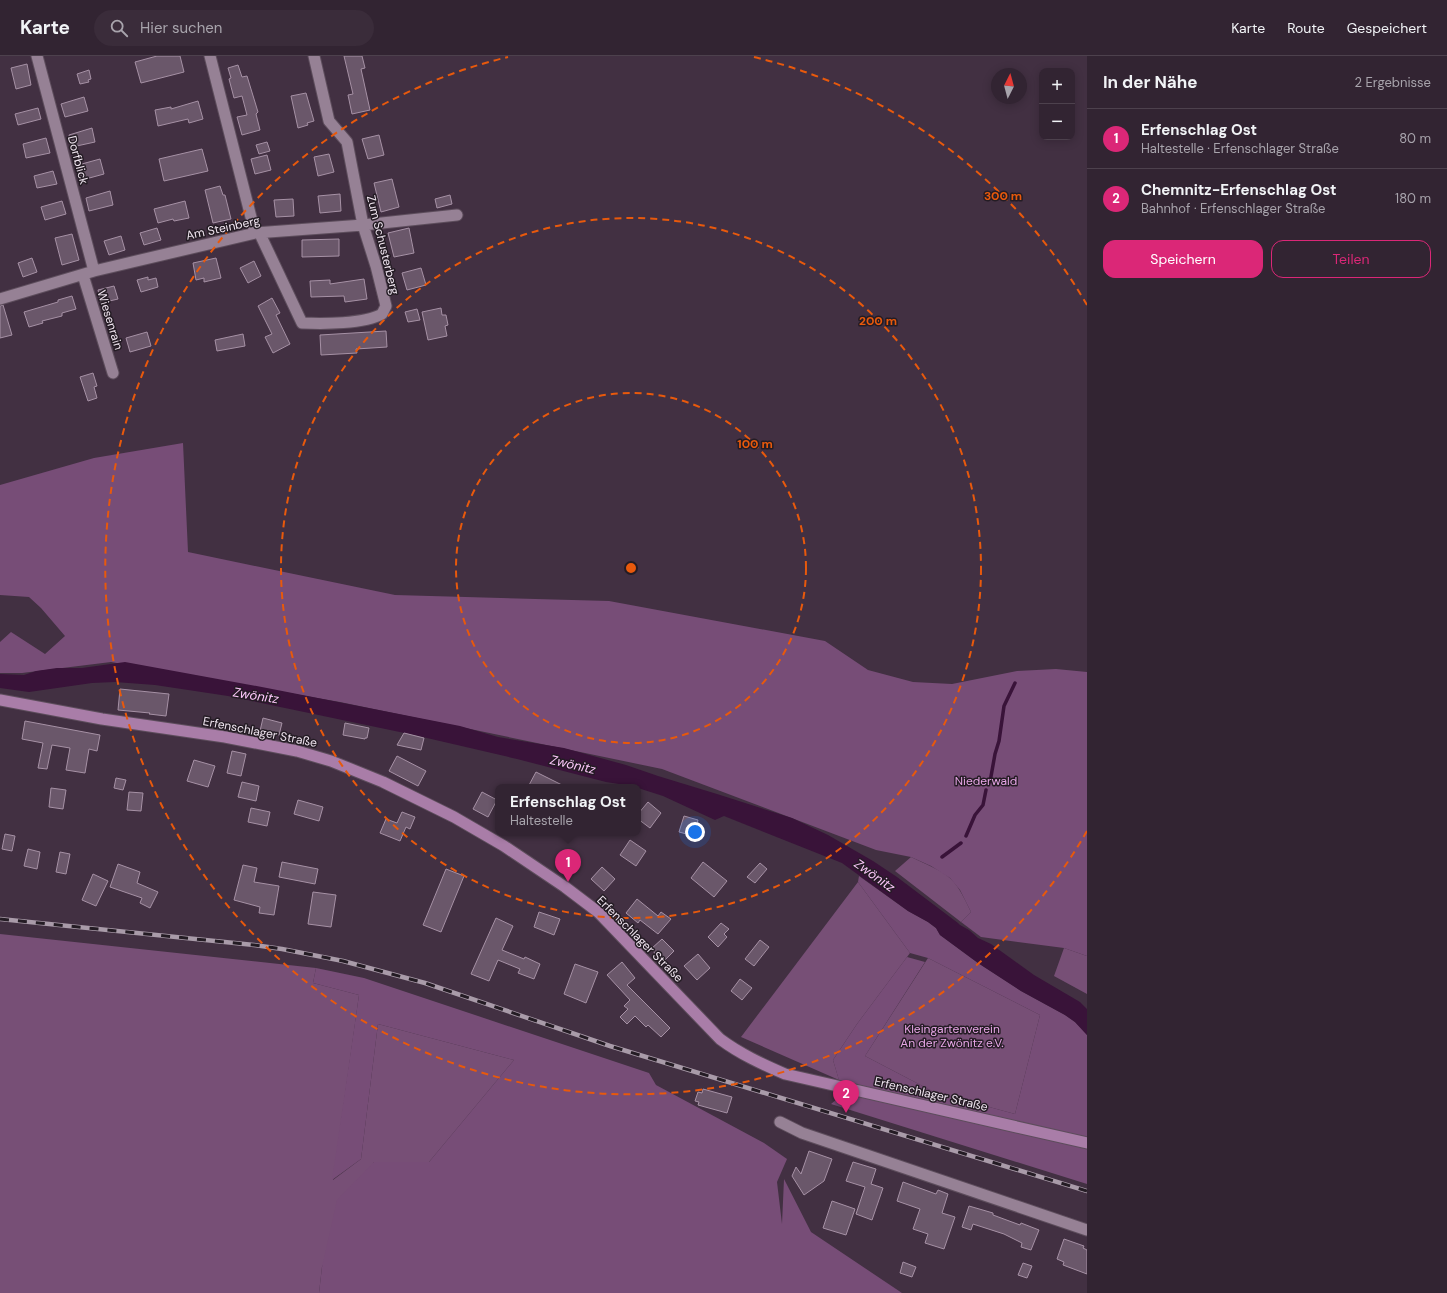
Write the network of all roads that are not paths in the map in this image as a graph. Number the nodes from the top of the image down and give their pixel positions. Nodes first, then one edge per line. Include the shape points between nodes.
1 (37, 56) edge
2 (210, 56) edge
3 (314, 56) edge
4 (457, 215) dead end
5 (363, 225) junction
6 (257, 232) junction
7 (94, 271) junction
8 (83, 275) junction
9 (0, 299) edge
10 (113, 373) dead end
11 (0, 700) edge
12 (780, 1122) dead end
13 (1087, 1142) edge
14 (1087, 1230) edge

1 - 7 street, Dorfblick
2 - 6 street, Zum Schusterberg
3 - 5 street, Zum Schusterberg via 329,122 347,142
4 - 5 street, Am Steinberg
5 - 6 street, Am Steinberg
5 - 6 street, Zum Schusterberg via 386,306 382,314 373,319 319,324 302,323
6 - 7 street, Am Steinberg
7 - 8 street, Am Steinberg
8 - 9 street, Am Steinberg
8 - 10 street, Wiesenrain
11 - 13 main road, Erfenschlager Straße via 297,751 331,761 383,782 500,844 565,887 598,912 720,1039 762,1064 785,1074
12 - 14 street via 802,1134

